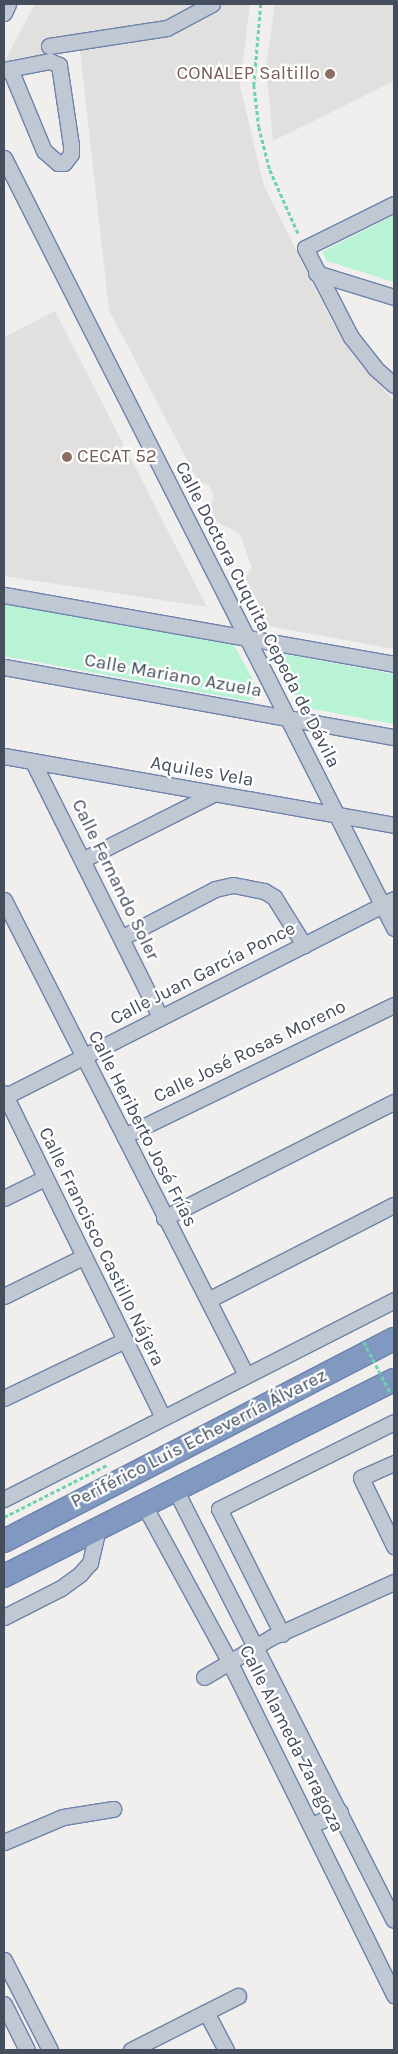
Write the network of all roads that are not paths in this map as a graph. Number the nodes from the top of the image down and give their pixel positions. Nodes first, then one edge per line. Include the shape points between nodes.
1 (8, 4) edge
2 (212, 4) edge
3 (4, 13) edge
4 (50, 46) dead end
5 (7, 70) edge
6 (4, 158) edge
7 (394, 204) edge
8 (316, 273) junction
9 (394, 297) edge
10 (394, 386) edge
11 (4, 595) edge
12 (244, 638) junction
13 (394, 664) edge
14 (4, 668) edge
15 (287, 716) junction
16 (394, 738) edge
17 (4, 756) edge
18 (34, 762) junction
19 (211, 794) junction
20 (338, 816) junction
21 (394, 825) edge
22 (82, 860) junction
23 (4, 900) edge
24 (388, 902) edge
25 (394, 928) edge
26 (121, 938) junction
27 (304, 945) junction
28 (394, 1005) edge
29 (160, 1017) junction
30 (84, 1057) junction
31 (4, 1096) edge
32 (394, 1102) edge
33 (124, 1136) junction
34 (46, 1178) junction
35 (4, 1198) edge
36 (394, 1206) edge
37 (164, 1218) junction
38 (83, 1256) junction
39 (4, 1296) edge
40 (208, 1300) junction
41 (394, 1300) edge
42 (394, 1339) edge
43 (123, 1341) junction
44 (246, 1375) junction
45 (392, 1386) edge
46 (4, 1398) edge
47 (164, 1417) junction
48 (394, 1422) edge
49 (394, 1463) edge
50 (175, 1489) junction
51 (5, 1495) edge
52 (144, 1505) junction
53 (98, 1528) junction
54 (4, 1541) edge
55 (394, 1546) edge
56 (4, 1576) edge
57 (394, 1582) edge
58 (4, 1617) edge
59 (282, 1634) junction
60 (256, 1646) junction
61 (229, 1661) junction
62 (204, 1677) dead end
63 (113, 1809) dead end
64 (340, 1812) junction
65 (312, 1825) junction
66 (4, 1842) edge
67 (394, 1920) edge
68 (4, 1960) edge
69 (8, 1981) edge
70 (394, 1995) edge
71 (238, 1996) dead end
72 (4, 2004) edge
73 (206, 2012) junction
74 (27, 2050) edge
75 (50, 2050) edge
76 (130, 2050) edge
77 (226, 2050) edge

1 - 3 street
2 - 4 street via 167,28
5 - 5 street via 44,151 58,163 64,163 71,154 71,145 59,65 50,61
6 - 12 street, Calle Doctora Cuquita Cepeda de Dávila
7 - 8 street via 305,248
8 - 9 street
8 - 10 street via 351,337
11 - 12 street
12 - 13 street
12 - 15 street, Calle Doctora Cuquita Cepeda de Dávila
14 - 15 street, Calle Mariano Azuela
15 - 16 street, Calle Mariano Azuela
15 - 20 street, Calle Doctora Cuquita Cepeda de Dávila
17 - 18 street, Aquiles Vela
18 - 19 street, Aquiles Vela
18 - 22 street, Calle Fernando Soler
19 - 20 street, Aquiles Vela
19 - 22 street
20 - 21 street, Aquiles Vela
20 - 24 street, Calle Doctora Cuquita Cepeda de Dávila
22 - 26 street, Calle Fernando Soler
23 - 30 street, Calle Heriberto José Frías
24 - 25 street, Calle Doctora Cuquita Cepeda de Dávila
24 - 27 street, Calle Juan García Ponce
26 - 27 street via 216,889 233,885 264,891 274,897
26 - 29 street, Calle Fernando Soler
27 - 29 street, Calle Juan García Ponce
28 - 33 street, Calle José Rosas Moreno
29 - 30 street, Calle Juan García Ponce
30 - 31 street, Calle Juan García Ponce
30 - 33 street, Calle Heriberto José Frías
31 - 34 street, Calle Francisco Castillo Nájera
32 - 37 street
33 - 37 street, Calle Heriberto José Frías
34 - 35 street
34 - 38 street, Calle Francisco Castillo Nájera
36 - 40 street
37 - 40 street, Calle Heriberto José Frías
38 - 39 street
38 - 43 street, Calle Francisco Castillo Nájera
40 - 44 street, Calle Heriberto José Frías
41 - 44 street
42 - 54 highway, Periférico Luis Echeverría Álvarez
43 - 46 street
43 - 47 street, Calle Francisco Castillo Nájera
44 - 47 street
45 - 50 highway, Periférico Luis Echeverría Álvarez
47 - 51 street
48 - 59 street via 219,1509
49 - 55 street via 361,1478
50 - 52 highway, Periférico Luis Echeverría Álvarez
50 - 60 street, Calle Alameda Zaragoza
52 - 53 highway, Periférico Luis Echeverría Álvarez
52 - 61 street, Calle Alameda Zaragoza
53 - 56 highway, Periférico Luis Echeverría Álvarez
53 - 58 street via 90,1563 80,1574 61,1588
57 - 59 street
59 - 60 street
60 - 61 street
60 - 64 street, Calle Alameda Zaragoza
61 - 62 street
61 - 65 street, Calle Alameda Zaragoza
63 - 66 street via 63,1817
64 - 65 street
64 - 67 street, Calle Alameda Zaragoza
65 - 70 street, Calle Alameda Zaragoza
68 - 69 street
69 - 75 street
71 - 73 street
72 - 74 street
73 - 76 street
73 - 77 street

